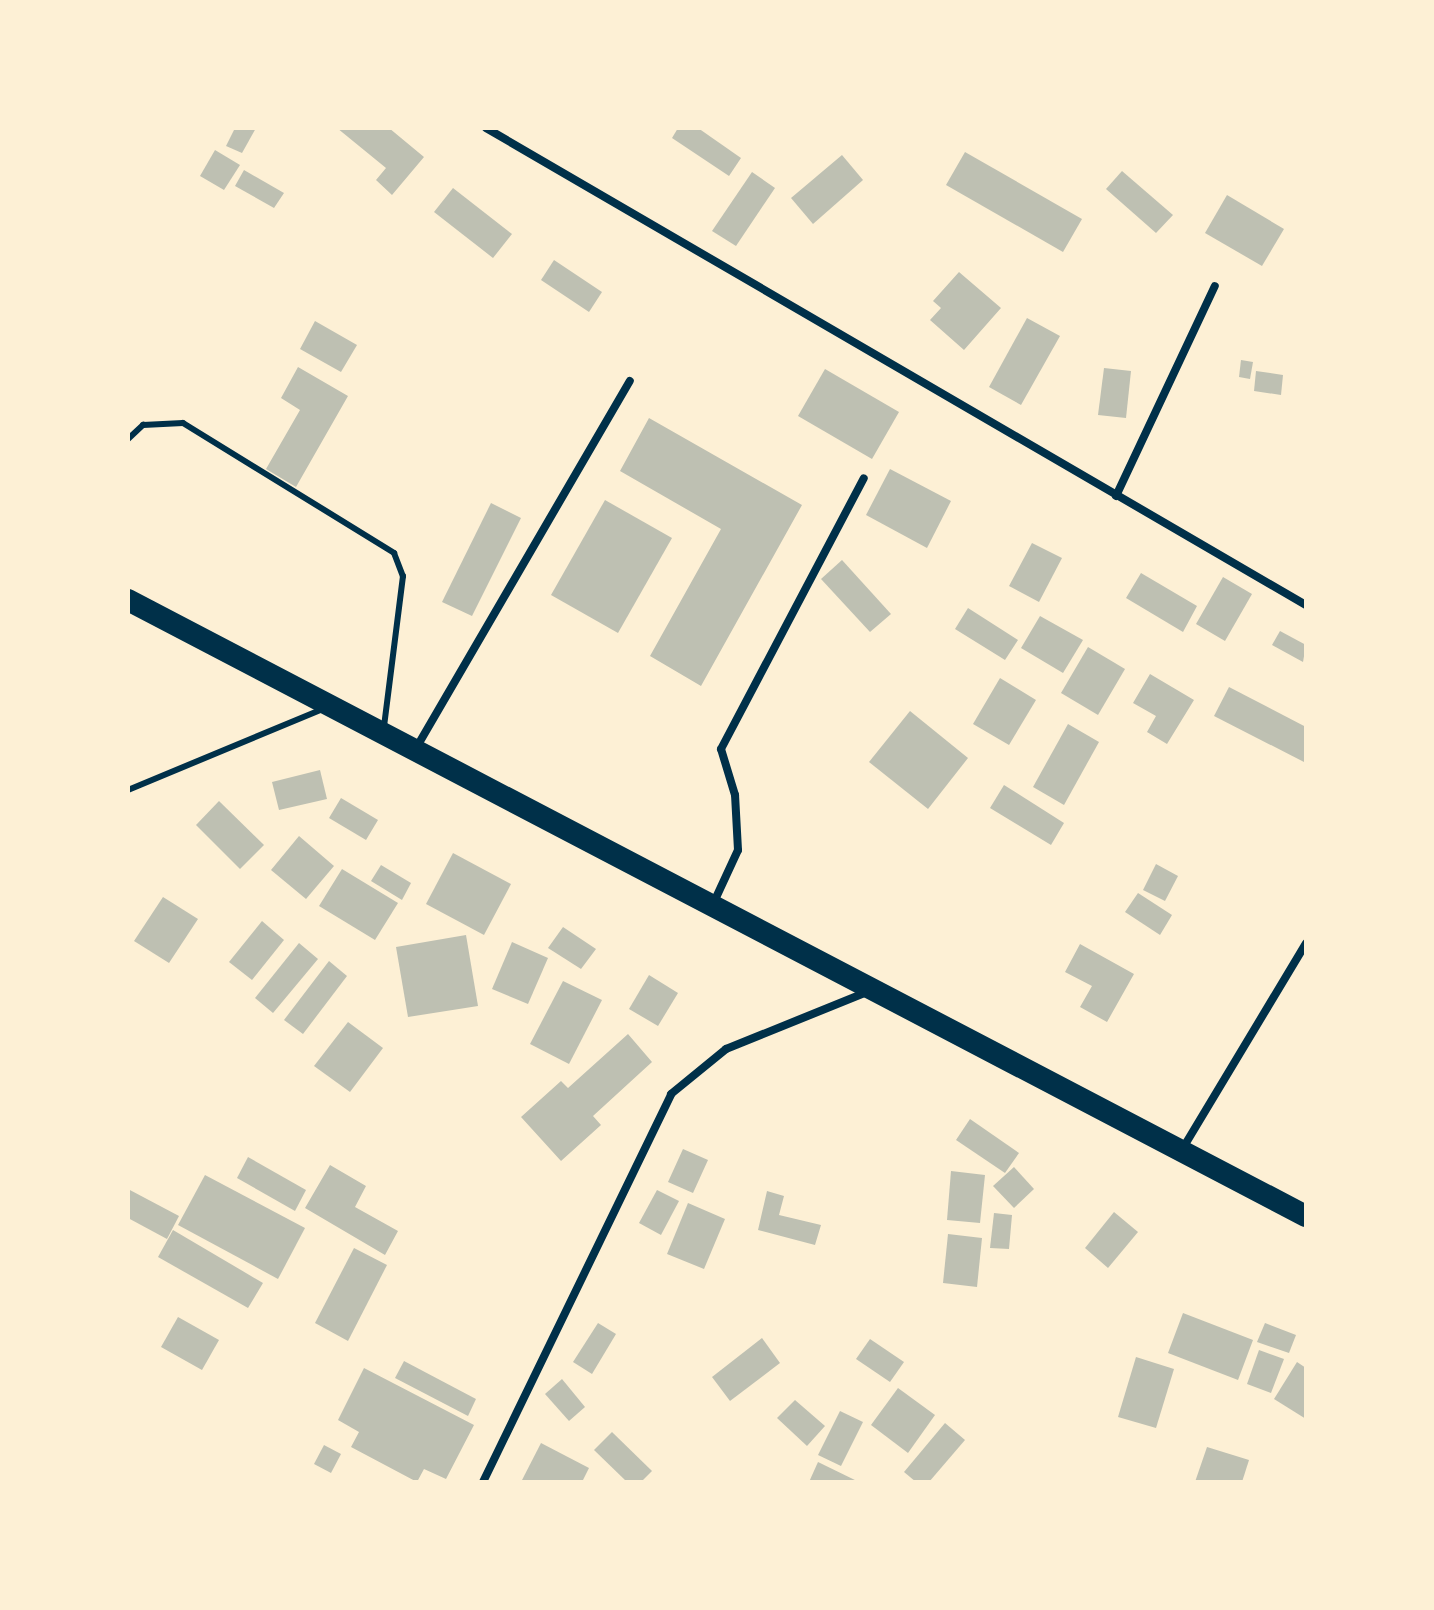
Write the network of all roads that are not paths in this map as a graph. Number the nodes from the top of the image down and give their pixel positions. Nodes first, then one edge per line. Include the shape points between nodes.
1 (486, 128) edge
2 (1215, 286) dead end
3 (630, 381) dead end
4 (128, 439) edge
5 (864, 478) dead end
6 (1116, 496) junction
7 (128, 600) edge
8 (1306, 605) edge
9 (330, 706) junction
10 (383, 734) junction
11 (415, 751) junction
12 (128, 790) edge
13 (712, 905) junction
14 (1306, 943) edge
15 (875, 989) junction
16 (1182, 1150) junction
17 (1306, 1216) edge
18 (483, 1482) edge

1 - 6 street
2 - 6 street
3 - 11 street
4 - 10 lane via 143,425 183,423 394,553 403,576
5 - 13 street via 721,749 735,795 738,850
6 - 8 street
7 - 9 highway
9 - 10 highway
9 - 12 lane
10 - 11 highway
11 - 13 highway
13 - 15 highway
14 - 16 street
15 - 16 highway
15 - 18 street via 726,1049 671,1094
16 - 17 highway

